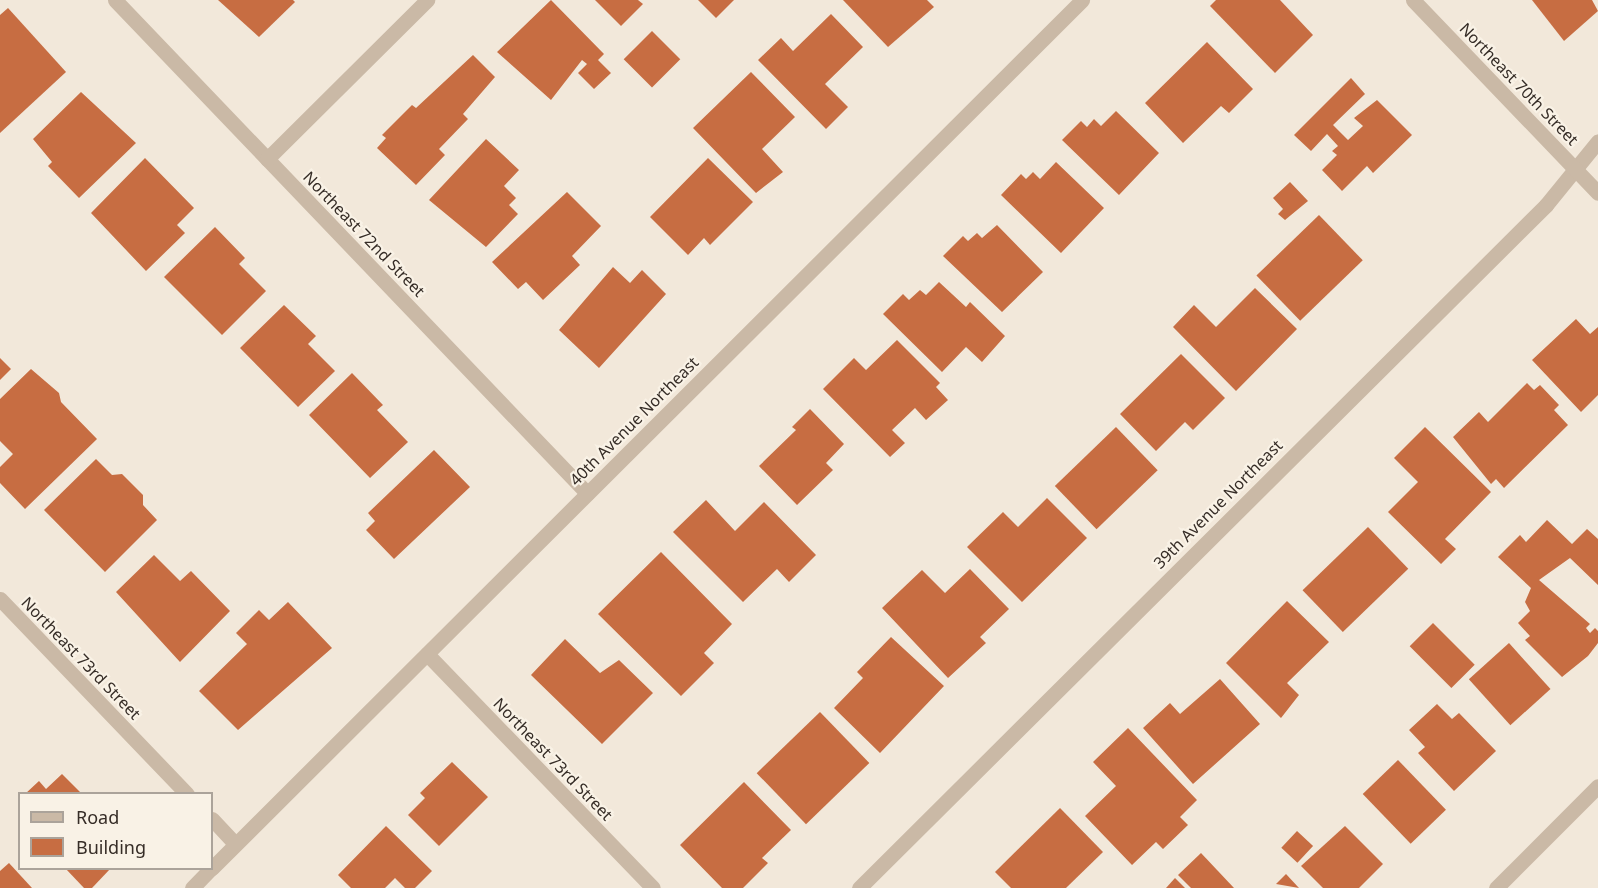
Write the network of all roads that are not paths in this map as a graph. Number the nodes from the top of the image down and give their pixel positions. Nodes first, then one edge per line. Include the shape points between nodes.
1 (115, 0) edge
2 (427, 0) edge
3 (1082, 0) edge
4 (1413, 0) edge
5 (1598, 141) edge
6 (267, 159) junction
7 (1573, 166) junction
8 (1598, 193) edge
9 (587, 493) junction
10 (0, 599) edge
11 (427, 654) junction
12 (1598, 786) edge
13 (185, 792) edge
14 (213, 820) edge
15 (235, 844) junction
16 (213, 866) edge
17 (209, 870) edge
18 (192, 888) edge
19 (653, 888) edge
20 (859, 888) edge
21 (1496, 888) edge

1 - 6 street, Northeast 72nd Street
2 - 6 street
3 - 9 street, 40th Avenue Northeast
4 - 7 street, Northeast 70th Street
5 - 7 street, 39th Avenue Northeast
6 - 9 street, Northeast 72nd Street
7 - 8 street, Northeast 70th Street
7 - 20 street, 39th Avenue Northeast via 1546,204
9 - 11 street, 40th Avenue Northeast
10 - 13 street, Northeast 73rd Street
11 - 15 street, 40th Avenue Northeast
11 - 19 street, Northeast 73rd Street
12 - 21 street
14 - 15 street
15 - 16 street, 40th Avenue Northeast
17 - 18 street, 40th Avenue Northeast

